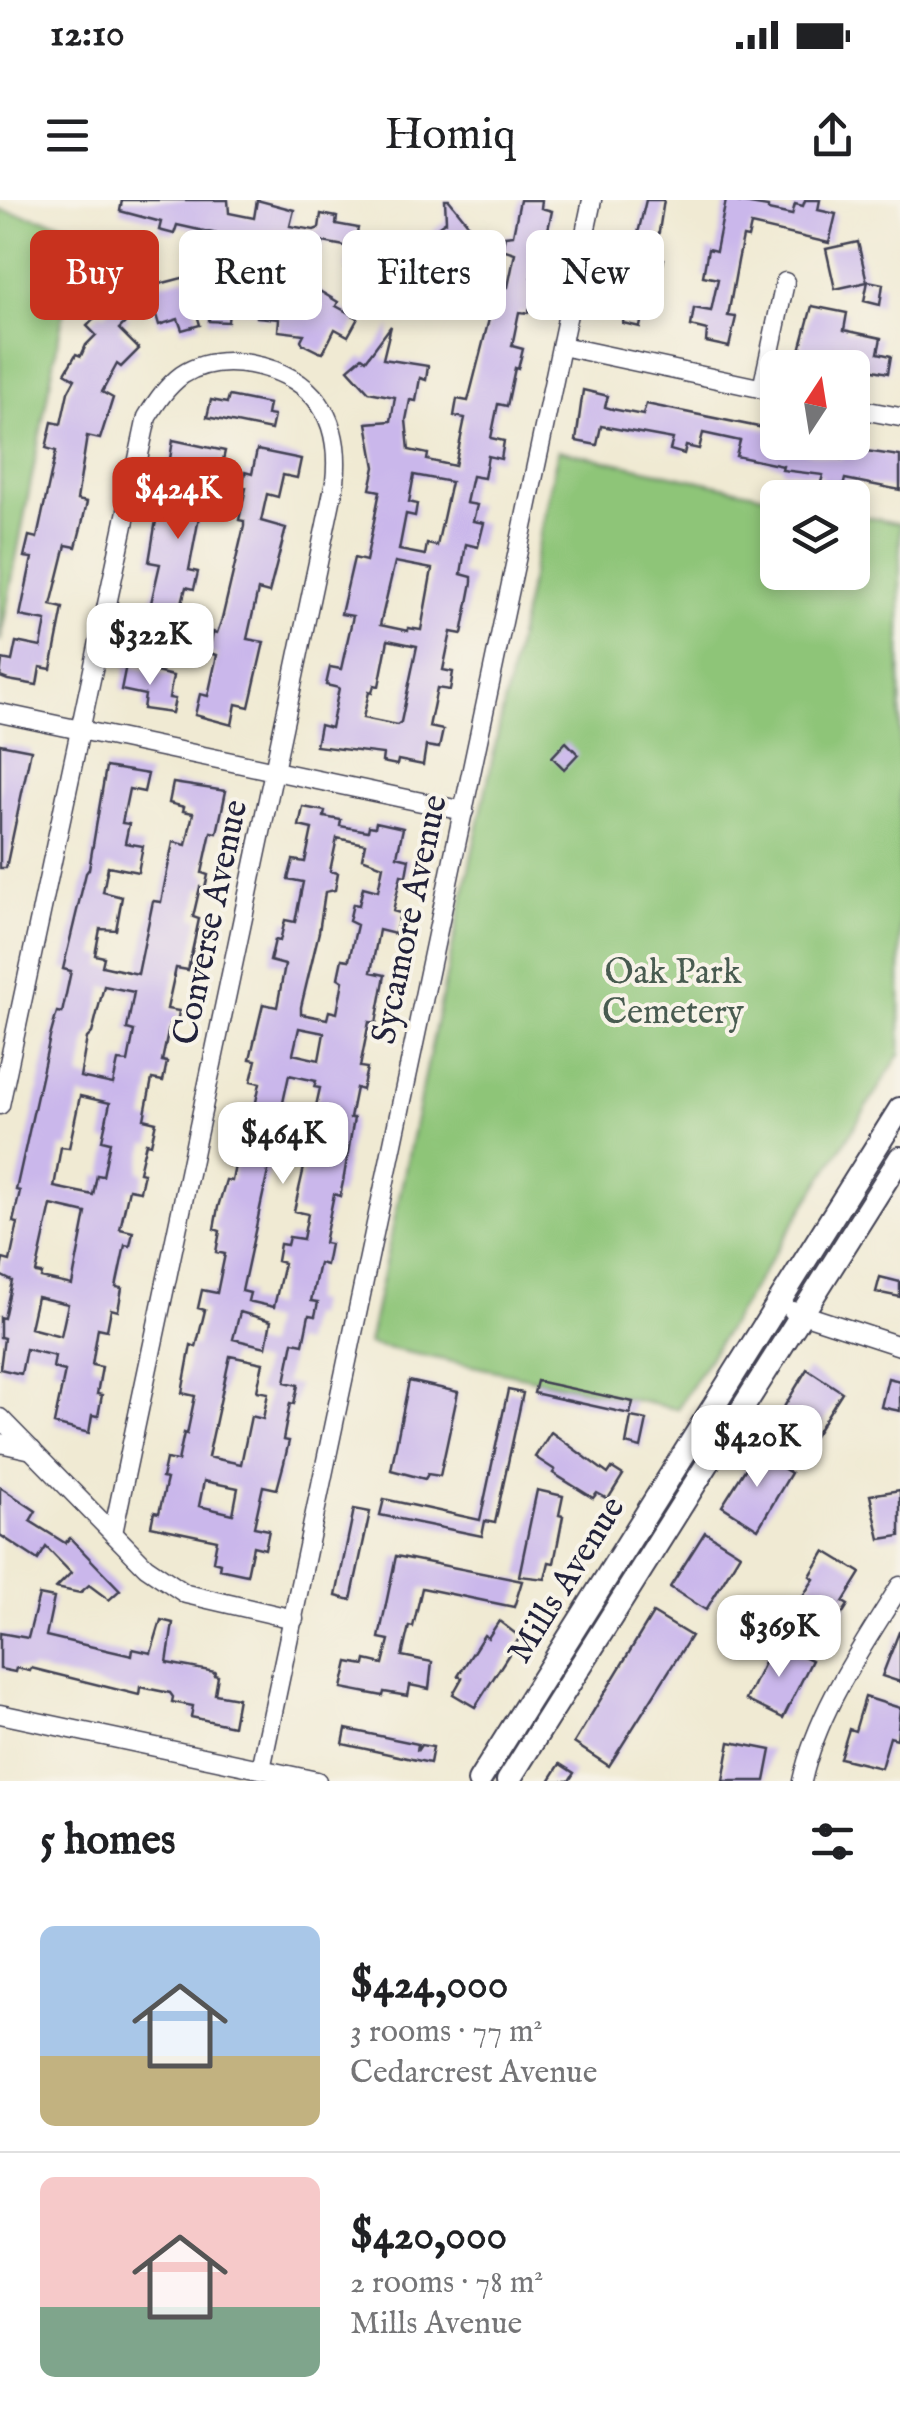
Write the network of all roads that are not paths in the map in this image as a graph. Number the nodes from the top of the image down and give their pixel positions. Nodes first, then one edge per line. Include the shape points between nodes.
1 (592, 200) edge
2 (786, 282) dead end
3 (562, 346) junction
4 (776, 350) edge
5 (760, 388) edge
6 (870, 412) edge
7 (900, 418) edge
8 (0, 713) edge
9 (79, 730) junction
10 (274, 771) junction
11 (464, 811) junction
12 (0, 1105) edge
13 (900, 1108) edge
14 (900, 1158) edge
15 (778, 1306) junction
16 (802, 1314) junction
17 (900, 1346) edge
18 (0, 1418) edge
19 (0, 1444) edge
20 (32, 1450) junction
21 (113, 1533) junction
22 (900, 1586) edge
23 (294, 1619) junction
24 (0, 1714) edge
25 (261, 1769) junction
26 (317, 1781) edge
27 (479, 1781) edge
28 (508, 1781) edge
29 (802, 1781) edge

1 - 3 street, Sycamore Avenue
2 - 4 street
3 - 5 street
3 - 11 street, Sycamore Avenue
6 - 7 street
8 - 9 street
9 - 10 street
9 - 10 street, Converse Avenue via 147,417 185,373 220,362 254,365 290,376 319,402 338,460
9 - 12 street
10 - 11 street
10 - 21 street, Converse Avenue
11 - 23 street, Sycamore Avenue
13 - 15 main road, Mills Avenue
14 - 16 main road, Mills Avenue
15 - 16 street
15 - 27 main road, Mills Avenue
16 - 17 street
16 - 28 main road, Mills Avenue
18 - 20 street
19 - 20 street
20 - 21 street
21 - 23 street via 186,1594
22 - 29 street via 832,1699
23 - 25 street, Sycamore Avenue
24 - 25 street
25 - 26 street

